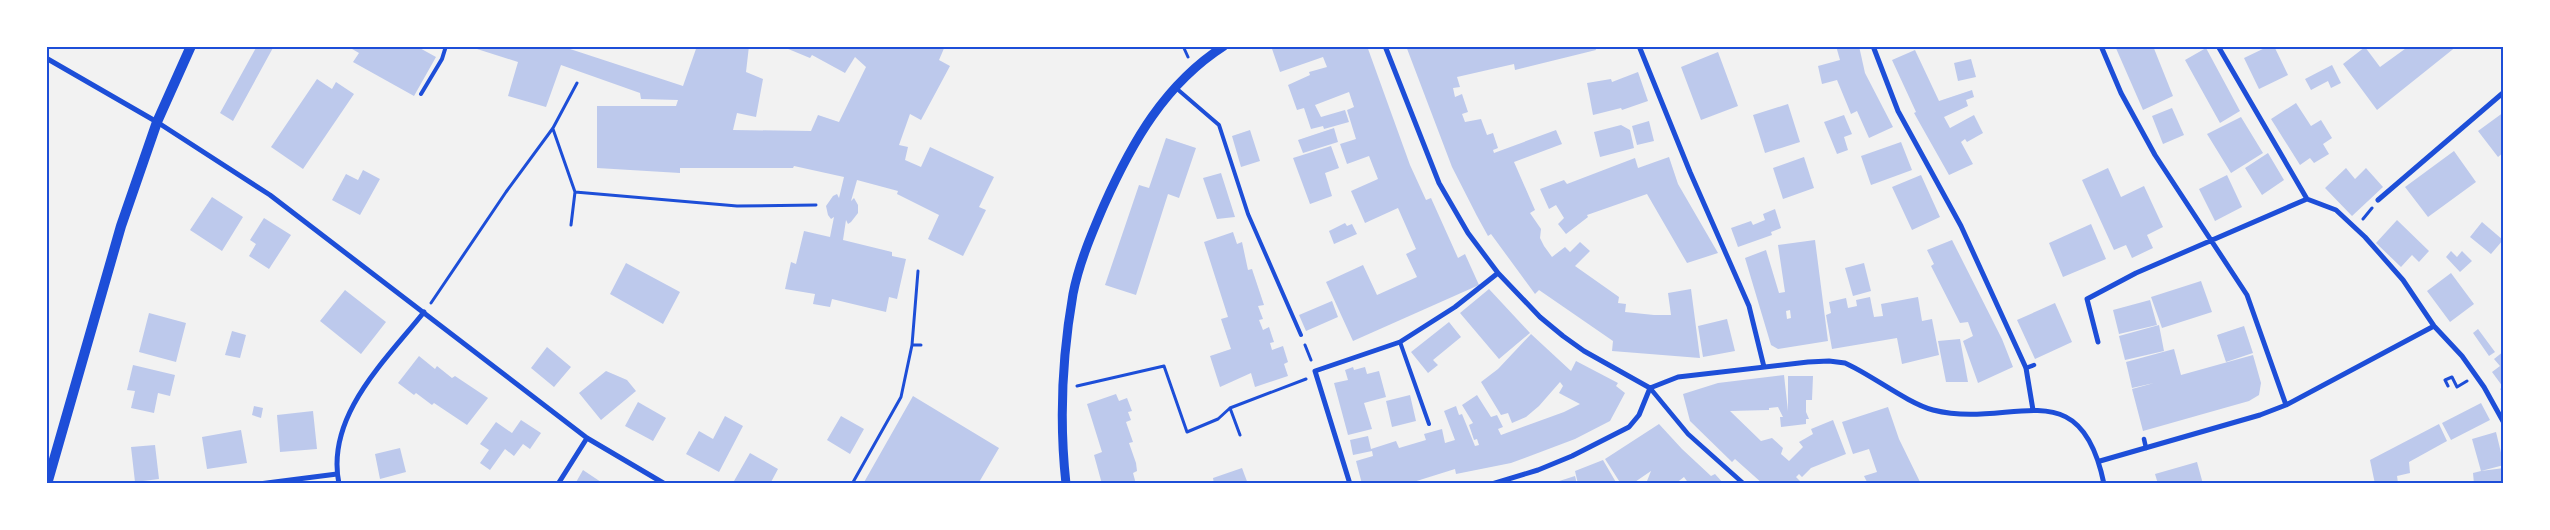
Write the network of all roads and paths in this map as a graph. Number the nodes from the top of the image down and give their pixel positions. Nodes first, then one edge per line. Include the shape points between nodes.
1 (190, 46) edge
2 (446, 46) edge
3 (1224, 46) edge
4 (1385, 46) edge
5 (1639, 46) edge
6 (1872, 46) edge
7 (2101, 46) edge
8 (2218, 46) edge
9 (46, 58) edge
10 (577, 83) dead end
11 (1175, 87) junction
12 (2504, 92) edge
13 (421, 94) dead end
14 (157, 122) junction
15 (552, 128) junction
16 (574, 192) junction
17 (2308, 199) junction
18 (2378, 200) joint
19 (816, 205) dead end
20 (571, 225) dead end
21 (2355, 227) junction
22 (2210, 242) junction
23 (918, 271) dead end
24 (1498, 273) junction
25 (424, 312) junction
26 (2434, 326) junction
27 (1301, 335) joint
28 (1400, 342) junction
29 (2098, 342) dead end
30 (912, 344) junction
31 (921, 345) dead end
32 (2034, 366) dead end
33 (1764, 367) junction
34 (2026, 368) junction
35 (1315, 371) junction
36 (2448, 386) dead end
37 (2457, 387) dead end
38 (1650, 388) junction
39 (1062, 390) junction
40 (2286, 405) junction
41 (1230, 408) junction
42 (2033, 410) junction
43 (2504, 423) edge
44 (1429, 424) dead end
45 (1240, 435) dead end
46 (588, 438) junction
47 (2144, 439) dead end
48 (2146, 448) junction
49 (2100, 461) junction
50 (337, 474) junction
51 (47, 484) edge
52 (259, 484) edge
53 (339, 484) edge
54 (558, 484) edge
55 (664, 484) edge
56 (852, 484) edge
57 (1066, 484) edge
58 (1350, 484) edge
59 (1492, 484) edge
60 (1744, 484) edge
61 (2104, 484) edge

1 - 14 main road
2 - 13 lane
3 - 11 street via 1192,69
4 - 24 street via 1439,183 1468,233
5 - 33 street via 1749,306
6 - 34 street via 1898,110 1961,226
7 - 22 street via 2121,93 2155,155
8 - 17 street
9 - 14 street
10 - 15 path
11 - 27 lane via 1218,124 1248,214
11 - 39 street via 1123,163 1090,236 1073,292
12 - 18 street
14 - 25 street via 270,195
14 - 51 main road via 121,226
15 - 16 path
15 - 25 path
16 - 19 path via 737,206
16 - 20 path
17 - 21 street via 2336,210
17 - 22 street
18 - 21 path
21 - 26 street via 2403,280
22 - 29 street via 2136,273 2087,299
22 - 40 street via 2247,295
23 - 30 path
24 - 28 street via 1455,308
24 - 38 street via 1563,336
25 - 46 street
25 - 50 street via 362,389 344,424
26 - 40 street
26 - 43 street via 2462,356
27 - 35 path
28 - 35 street
28 - 44 lane
30 - 31 path
30 - 56 path via 901,396
32 - 34 street
33 - 38 street via 1678,377
33 - 42 street via 1822,361 1845,363 1926,407 1952,413 2006,414
34 - 42 street
35 - 41 path via 1302,382
35 - 58 street
36 - 37 path via 2445,380 2452,377
38 - 59 street via 1639,415 1629,427 1572,456
38 - 60 street via 1688,434
39 - 41 path via 1164,366 1186,432 1218,419
39 - 57 street
40 - 48 street
41 - 45 path
42 - 49 street via 2051,411 2068,417 2092,443
46 - 54 street
46 - 55 street
47 - 48 street
48 - 49 street
49 - 61 street
50 - 52 street
50 - 53 street

